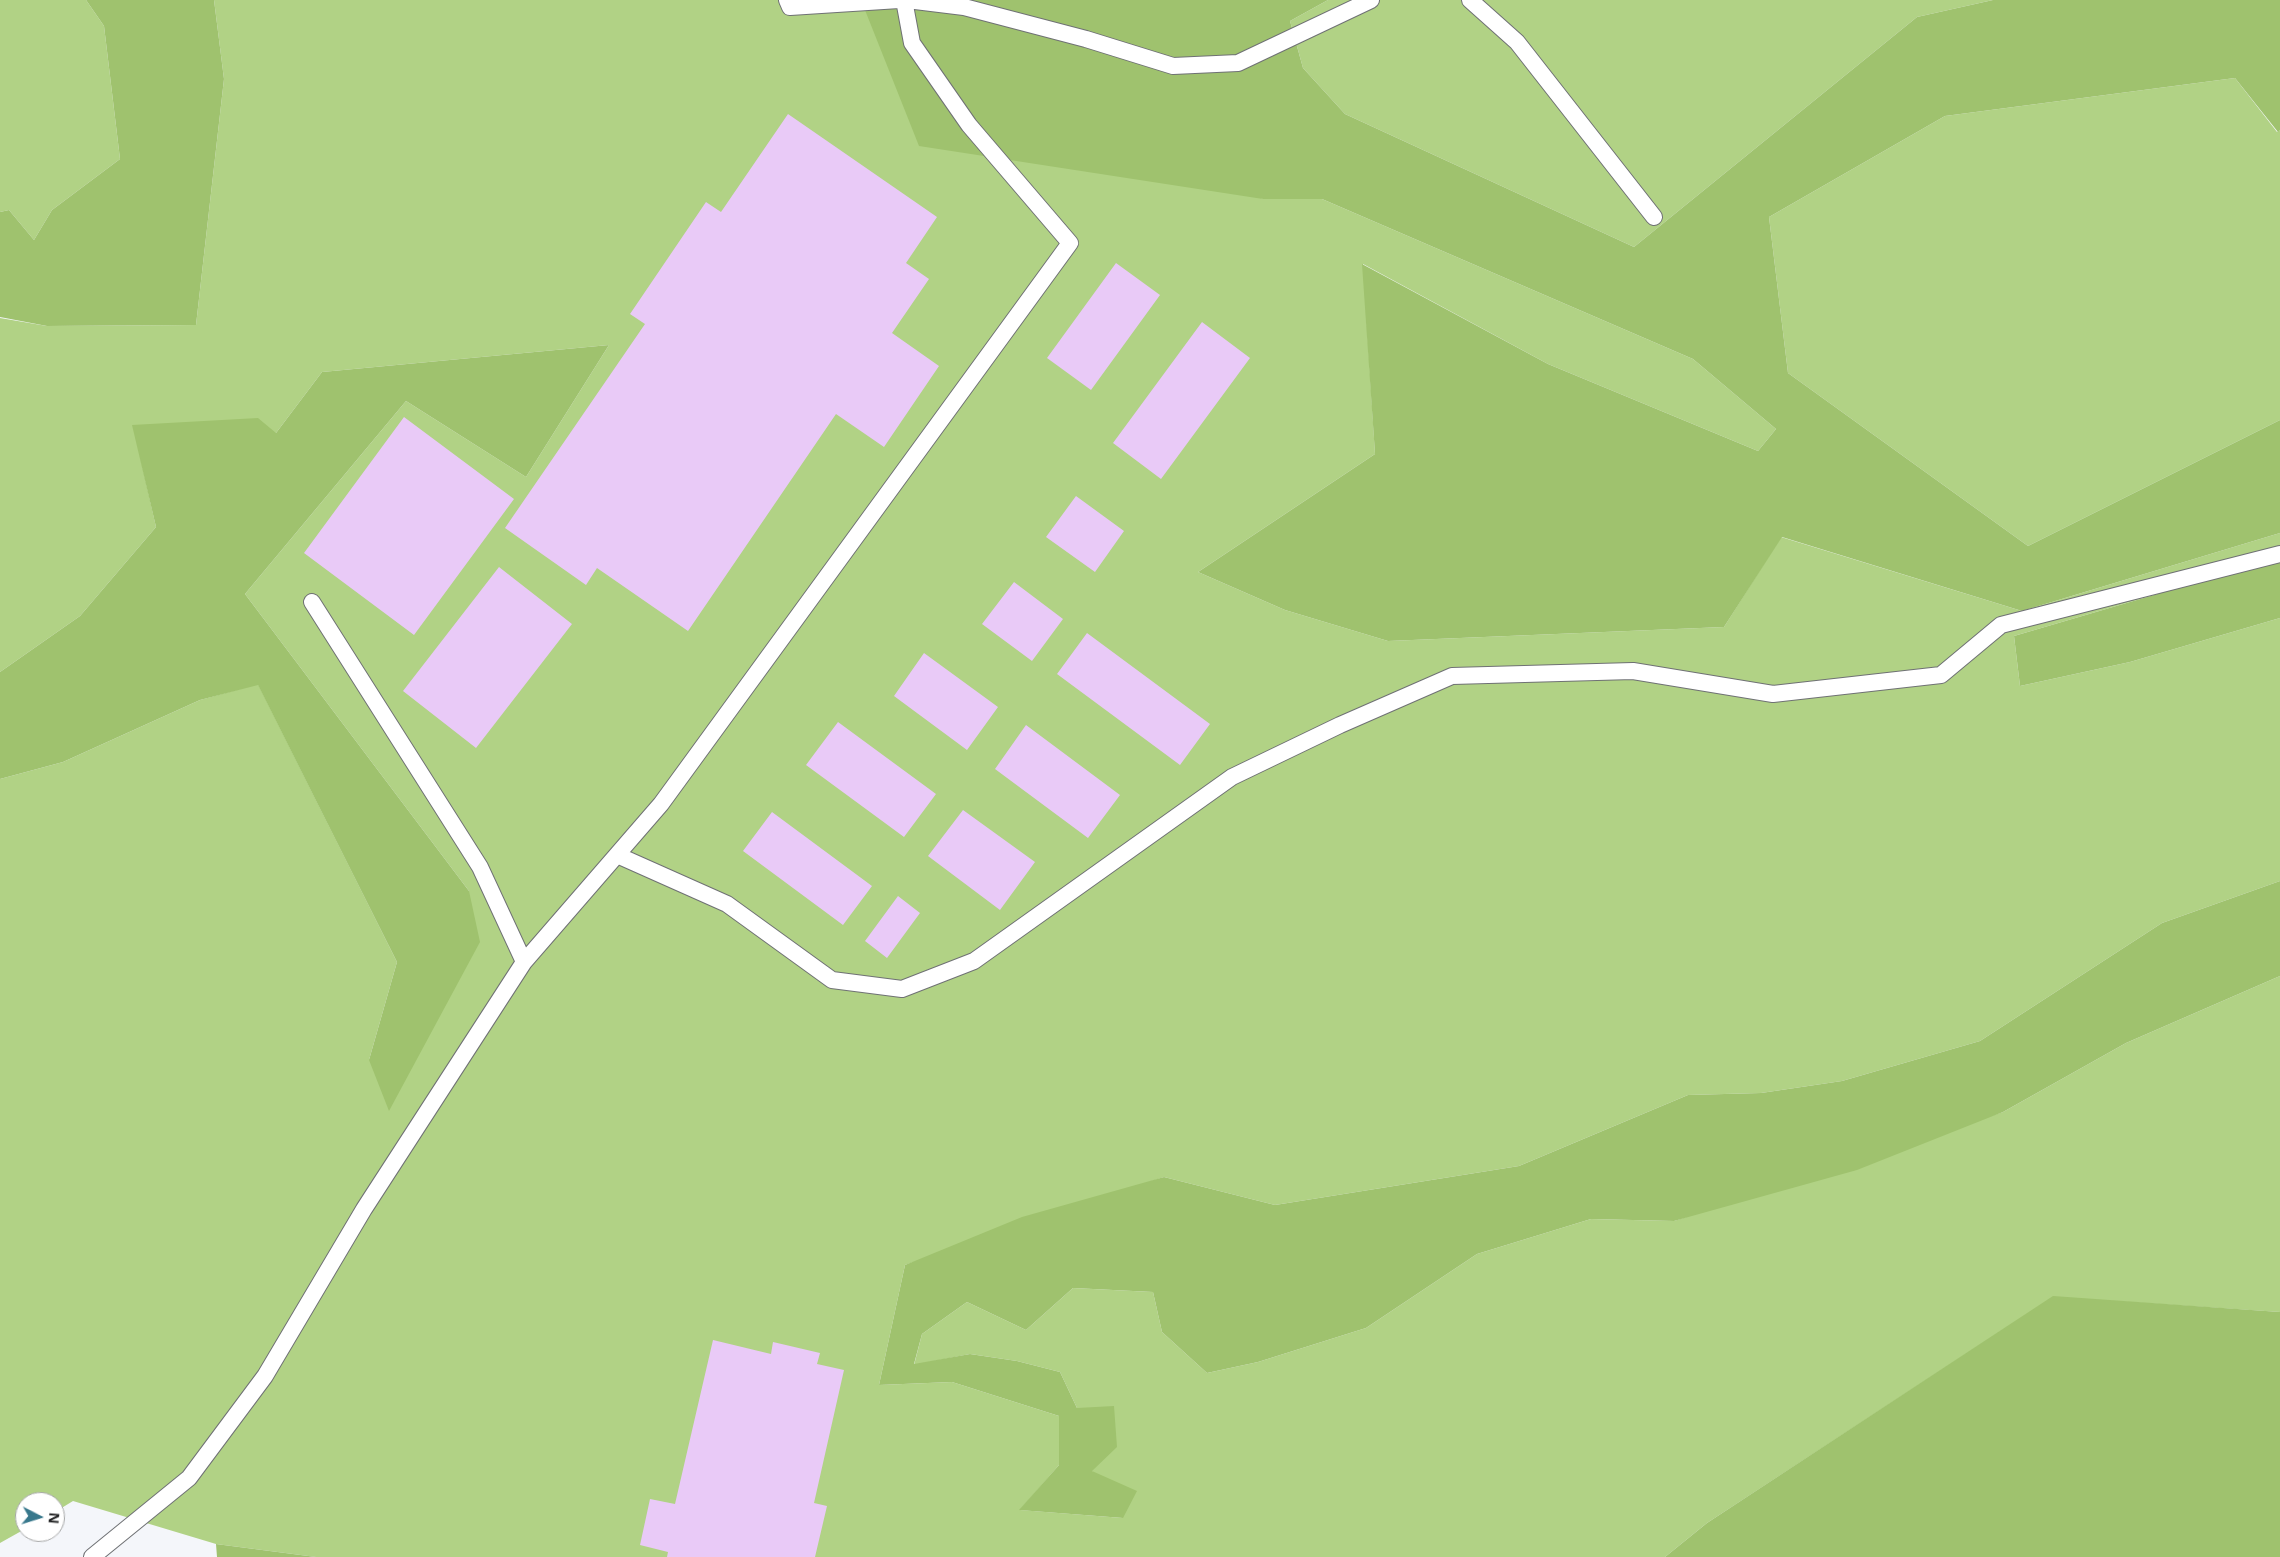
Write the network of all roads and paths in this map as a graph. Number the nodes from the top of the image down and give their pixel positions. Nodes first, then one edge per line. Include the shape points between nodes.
1 (787, 0) edge
2 (899, 0) edge
3 (905, 0) edge
4 (1371, 0) edge
5 (1470, 0) edge
6 (1654, 216) dead end
7 (2280, 554) edge
8 (312, 602) dead end
9 (617, 854) junction
10 (524, 962) junction
11 (92, 1557) edge

1 - 2 lane via 790,7
3 - 4 lane via 964,7 1173,66 1238,63
3 - 9 lane via 912,43 969,125 1070,243 661,804
5 - 6 lane via 1517,42
7 - 9 lane via 2001,625 1941,675 1773,694 1633,671 1452,676 1340,724 1232,777 974,961 902,989 832,980 727,904
8 - 10 lane via 480,867
9 - 10 lane
10 - 11 lane via 364,1209 265,1376 189,1478

